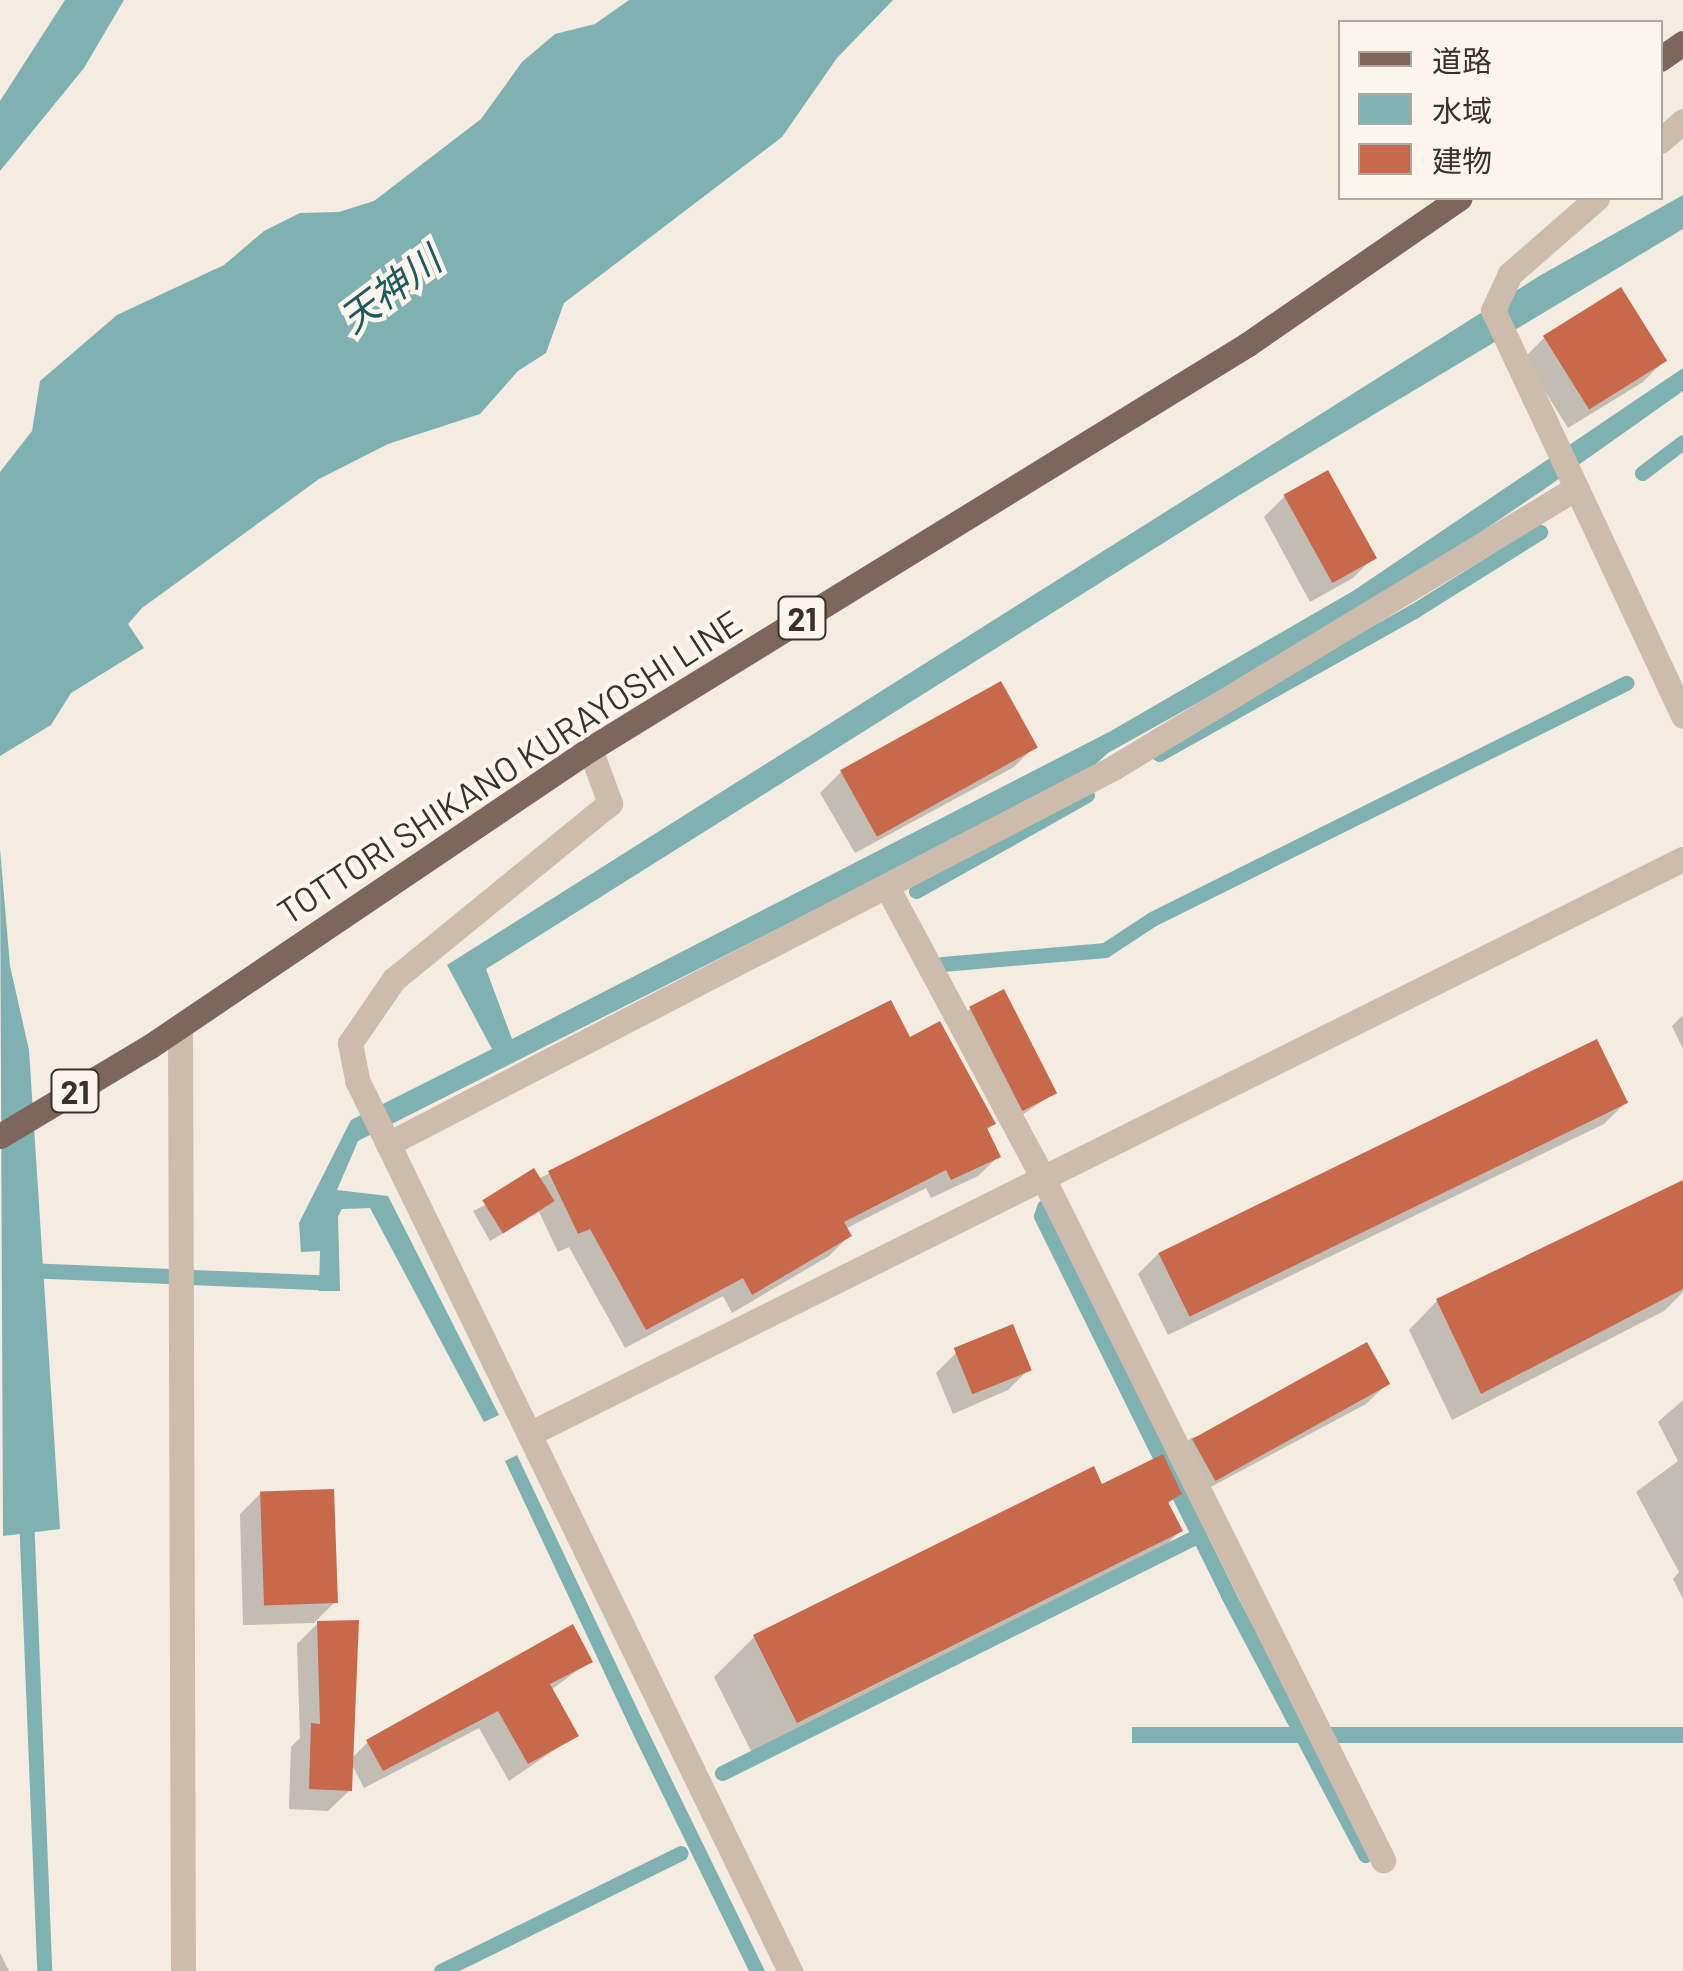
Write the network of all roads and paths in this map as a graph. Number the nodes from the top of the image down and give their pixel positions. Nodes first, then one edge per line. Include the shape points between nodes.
1 (1683, 122) edge
2 (1663, 139) edge
3 (1457, 200) edge
4 (1595, 200) edge
5 (1576, 488) junction
6 (1683, 716) edge
7 (590, 749) junction
8 (1683, 859) edge
9 (888, 887) junction
10 (180, 1027) junction
11 (0, 1136) edge
12 (388, 1144) junction
13 (1045, 1182) junction
14 (529, 1434) junction
15 (1383, 1860) dead end
16 (184, 1971) edge
17 (790, 1971) edge

1 - 2 street
3 - 7 main road, TOTTORI SHIKANO KURAYOSHI LINE / 21 via 1248,344
4 - 5 street via 1510,274 1493,310
5 - 6 street
5 - 9 street via 1271,677
7 - 10 main road, TOTTORI SHIKANO KURAYOSHI LINE / 21
7 - 12 street via 610,803 394,980 350,1043 357,1080
8 - 13 street
9 - 12 street
9 - 13 street
10 - 11 main road, TOTTORI SHIKANO KURAYOSHI LINE / 21
10 - 16 street
12 - 14 street
13 - 14 street
13 - 15 street
14 - 17 street

